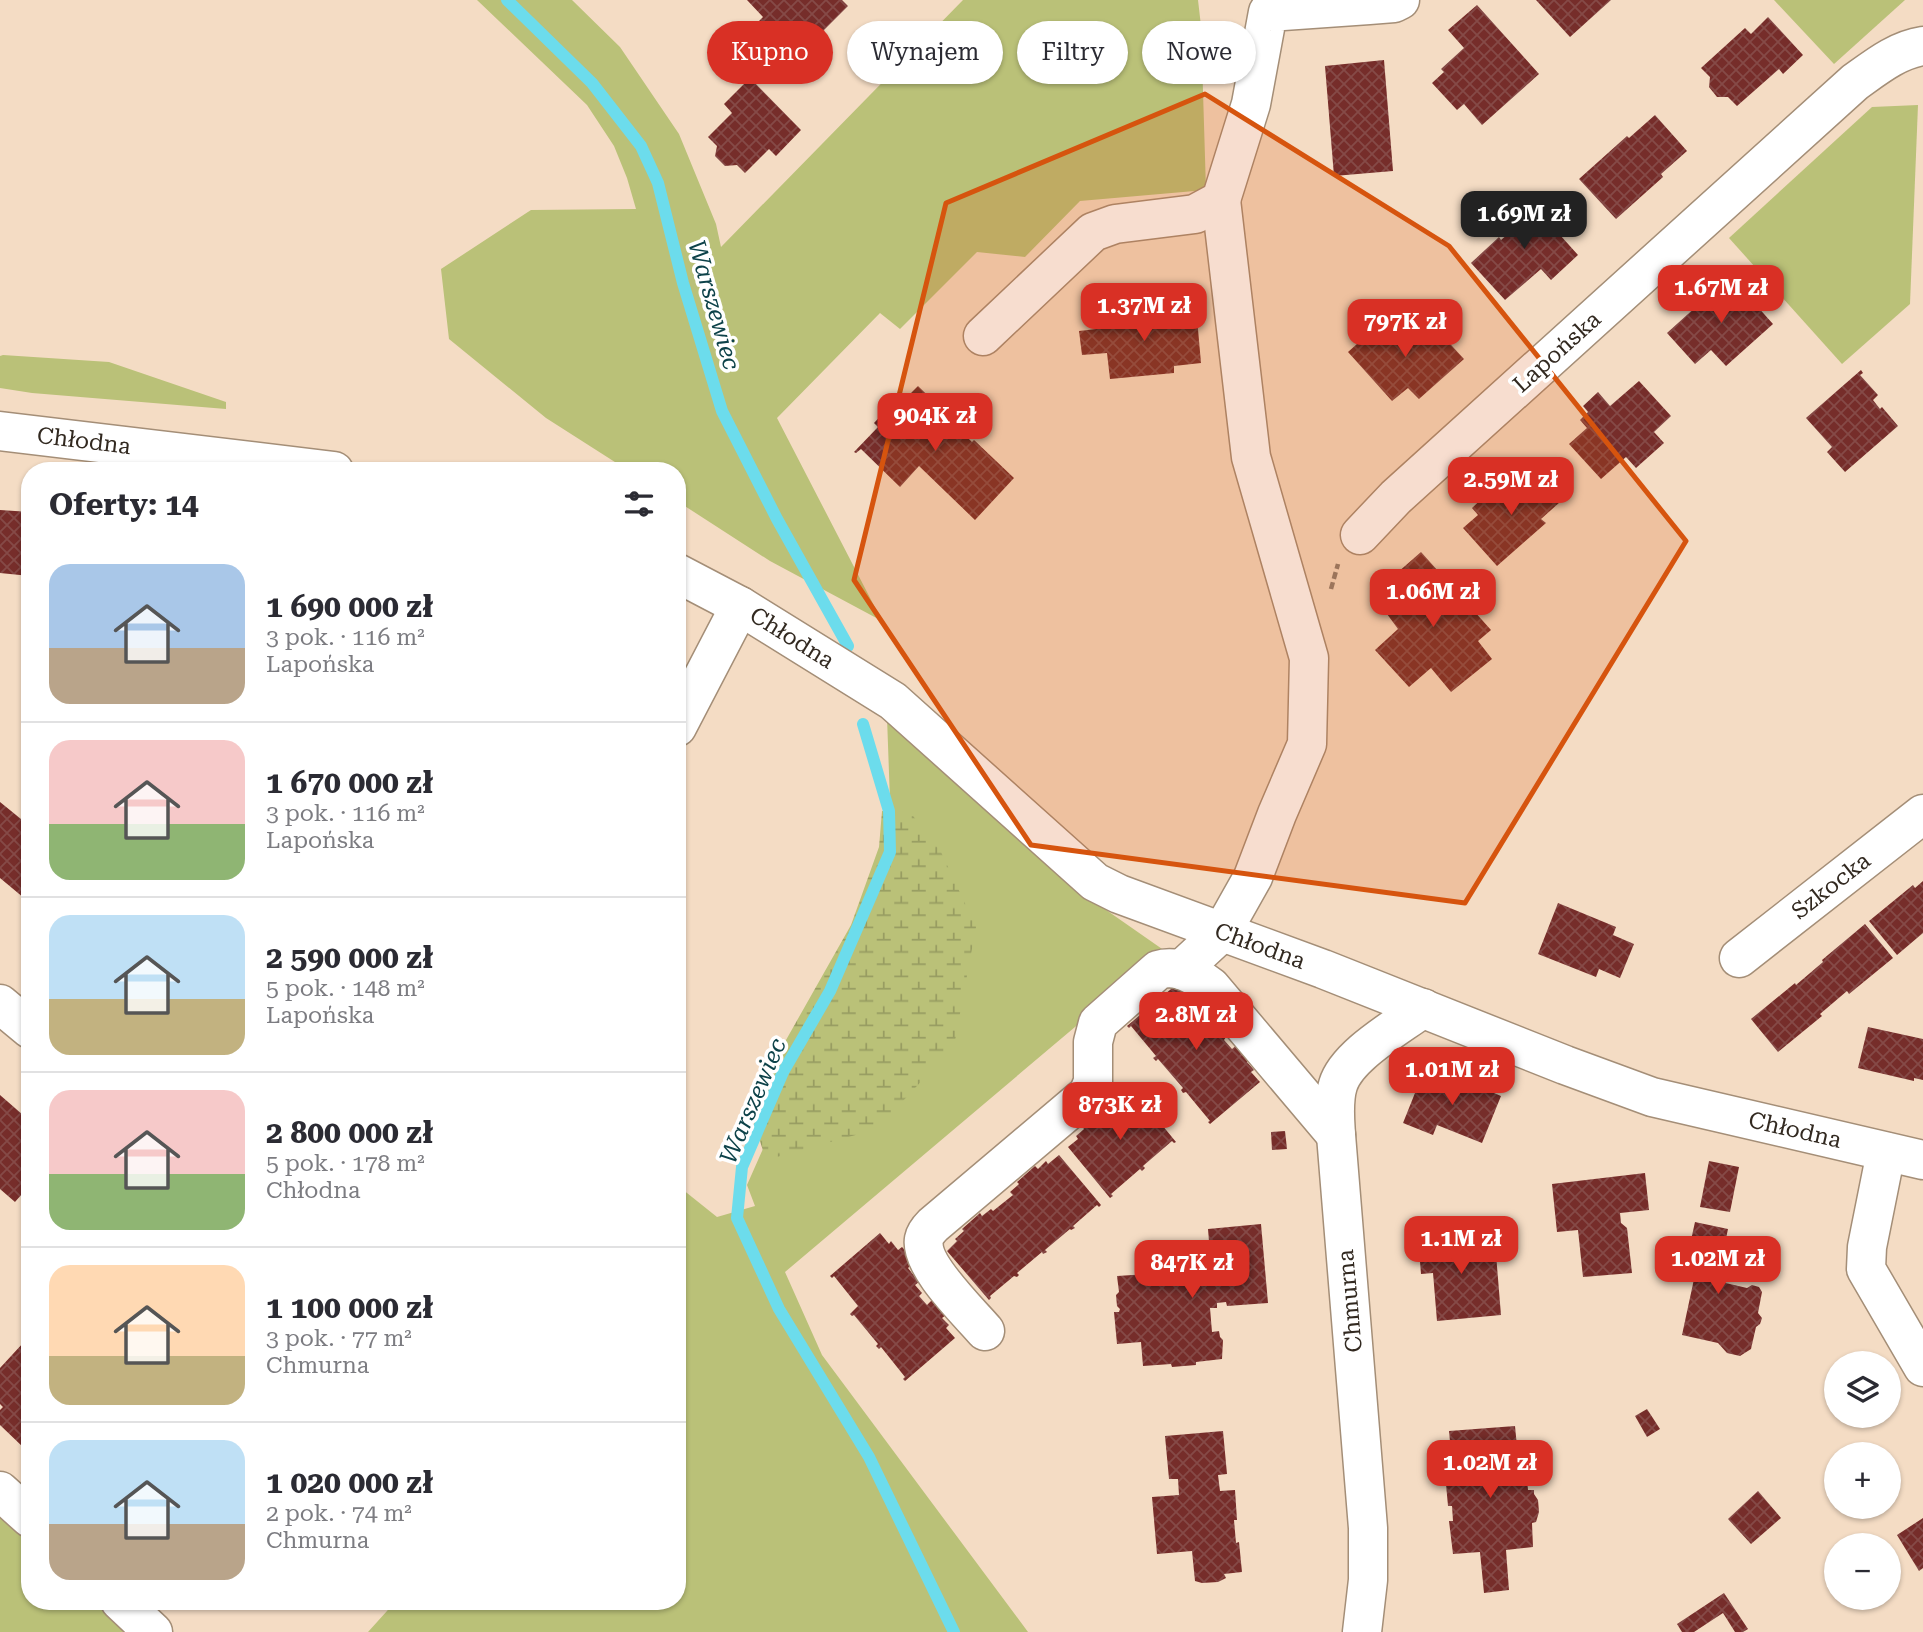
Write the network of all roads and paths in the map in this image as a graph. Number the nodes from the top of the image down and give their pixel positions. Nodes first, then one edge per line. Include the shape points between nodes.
1 (1400, 0) edge
2 (1923, 46) edge
3 (1221, 200) junction
4 (983, 336) dead end
5 (0, 431) edge
6 (259, 462) edge
7 (1360, 535) dead end
8 (686, 578) edge
9 (740, 606) junction
10 (686, 709) edge
11 (1923, 814) edge
12 (1222, 932) junction
13 (1739, 958) dead end
14 (1181, 970) junction
15 (0, 1004) edge
16 (1423, 1008) junction
17 (21, 1022) edge
18 (1336, 1135) junction
19 (1886, 1152) junction
20 (1923, 1160) edge
21 (985, 1331) dead end
22 (1923, 1367) edge
23 (0, 1491) edge
24 (21, 1510) edge
25 (130, 1610) edge
26 (153, 1632) edge
27 (1362, 1632) edge

1 - 3 street via 1268,12 1251,104
2 - 7 street, Lapońska via 1884,61 1855,82 1396,497
3 - 4 street via 1195,214 1115,224 1093,232
3 - 12 street via 1251,457 1309,658 1307,744 1253,877
5 - 6 street, Chłodna
8 - 9 street, Chłodna
9 - 10 street
9 - 12 street, Chłodna via 892,701 1095,882
11 - 13 street, Szkocka
12 - 14 street
12 - 16 street, Chłodna
14 - 18 street via 1211,987
14 - 21 street via 1158,970 1098,1023 1088,1094 926,1233 929,1262
15 - 17 street
16 - 18 street, Chmurna via 1347,1068 1337,1088
16 - 19 street, Chłodna via 1652,1097
18 - 27 street, Chmurna via 1368,1528
19 - 20 street, Chłodna
19 - 22 street via 1866,1269
23 - 24 street
25 - 26 street

